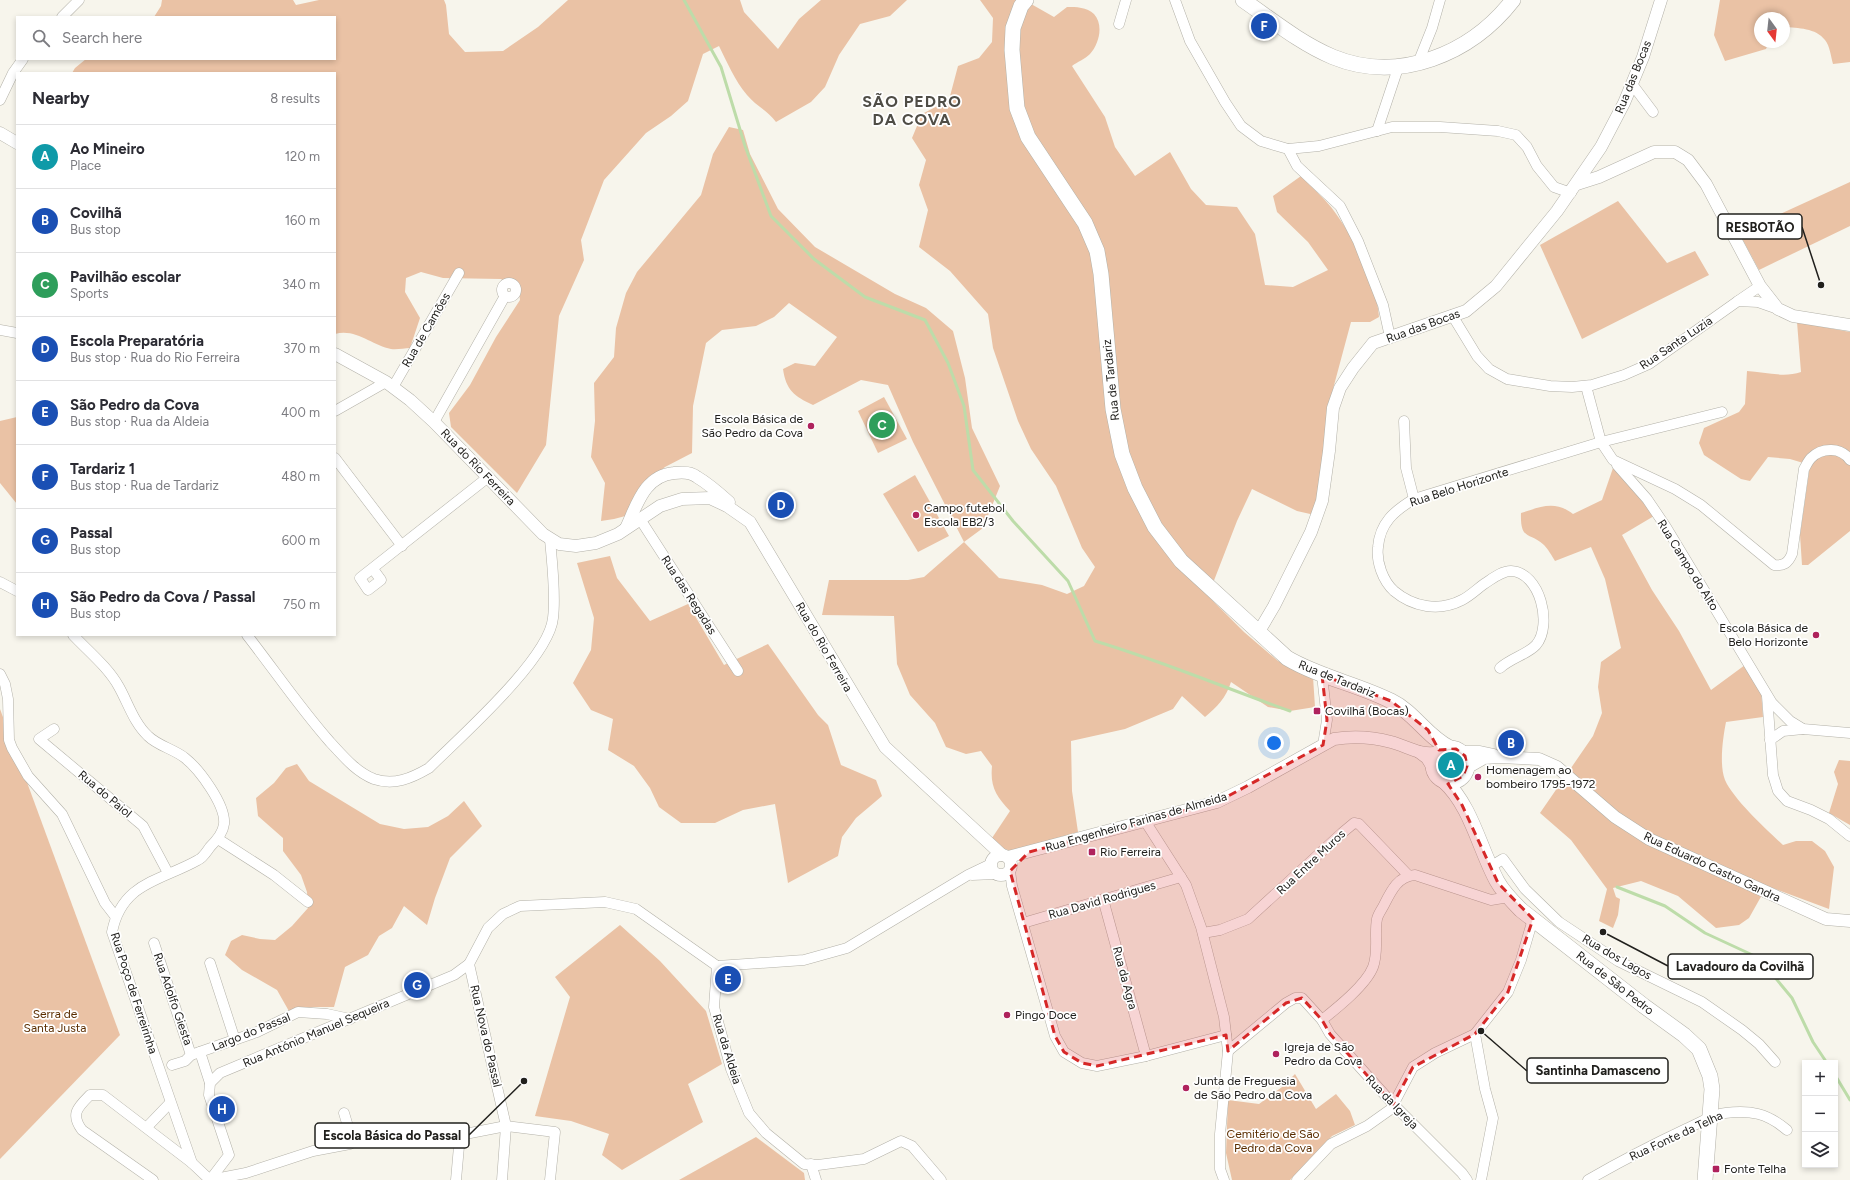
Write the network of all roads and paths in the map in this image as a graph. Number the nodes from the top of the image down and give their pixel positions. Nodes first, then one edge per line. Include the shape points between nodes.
1 (79, 0) edge
2 (1026, 0) edge
3 (1126, 0) edge
4 (1175, 0) edge
5 (1243, 0) edge
6 (1440, 0) edge
7 (1513, 0) edge
8 (1661, 0) edge
9 (63, 16) edge
10 (1119, 24) dead end
11 (22, 60) edge
12 (1418, 63) junction
13 (1398, 68) junction
14 (1632, 84) junction
15 (0, 100) edge
16 (1653, 112) dead end
17 (1377, 131) junction
18 (0, 133) edge
19 (16, 142) edge
20 (1288, 149) junction
21 (1574, 189) junction
22 (459, 273) dead end
23 (1760, 286) junction
24 (505, 296) dead end
25 (1738, 301) junction
26 (1778, 309) junction
27 (1452, 315) junction
28 (1850, 325) edge
29 (0, 330) edge
30 (16, 333) edge
31 (1390, 337) junction
32 (336, 355) edge
33 (390, 385) junction
34 (1586, 386) junction
35 (336, 411) edge
36 (1722, 412) dead end
37 (1404, 421) dead end
38 (434, 422) junction
39 (1601, 442) junction
40 (336, 459) edge
41 (1614, 460) junction
42 (1850, 460) edge
43 (488, 478) junction
44 (653, 480) junction
45 (1414, 499) junction
46 (660, 506) junction
47 (640, 519) junction
48 (750, 522) junction
49 (626, 528) junction
50 (550, 539) junction
51 (402, 546) junction
52 (372, 569) dead end
53 (0, 582) edge
54 (16, 590) edge
55 (1258, 633) junction
56 (74, 636) edge
57 (248, 636) edge
58 (1500, 668) dead end
59 (738, 671) dead end
60 (0, 674) edge
61 (1322, 675) junction
62 (1767, 694) junction
63 (54, 728) dead end
64 (1803, 729) junction
65 (1850, 733) edge
66 (1770, 740) junction
67 (1323, 745) junction
68 (1450, 751) junction
69 (1419, 752) junction
70 (1499, 757) junction
71 (1433, 768) junction
72 (1465, 774) junction
73 (1444, 781) junction
74 (1462, 805) junction
75 (1145, 821) junction
76 (1850, 836) edge
77 (218, 839) junction
78 (1002, 865) junction
79 (1490, 867) junction
80 (168, 873) junction
81 (1408, 875) junction
82 (1181, 876) junction
83 (1509, 897) junction
84 (1103, 899) junction
85 (308, 902) dead end
86 (115, 916) junction
87 (1533, 919) junction
88 (1850, 921) edge
89 (1023, 923) junction
90 (1202, 933) junction
91 (154, 943) dead end
92 (210, 963) dead end
93 (469, 964) junction
94 (717, 966) junction
95 (350, 1019) junction
96 (1322, 1020) junction
97 (1475, 1034) junction
98 (1226, 1035) junction
99 (235, 1040) junction
100 (1228, 1051) junction
101 (196, 1053) junction
102 (1146, 1056) junction
103 (1775, 1062) dead end
104 (172, 1065) dead end
105 (210, 1083) junction
106 (170, 1103) junction
107 (1393, 1104) junction
108 (344, 1113) dead end
109 (1710, 1118) junction
110 (506, 1126) junction
111 (147, 1127) junction
112 (1787, 1130) dead end
113 (192, 1162) junction
114 (811, 1164) junction
115 (153, 1180) edge
116 (210, 1180) edge
117 (456, 1180) edge
118 (502, 1180) edge
119 (550, 1180) edge
120 (816, 1180) edge
121 (941, 1180) edge
122 (1224, 1180) edge
123 (1297, 1180) edge
124 (1467, 1180) edge
125 (1481, 1180) edge
126 (1588, 1180) edge
127 (1705, 1180) edge

1 - 9 street
2 - 55 main road, Rua de Tardariz via 1013,28 1012,50 1017,108 1028,137 1085,223 1097,251 1113,409 1122,454 1135,488 1155,526 1181,561
3 - 10 street
4 - 20 street via 1190,41 1241,126 1261,141
5 - 13 main road via 1302,41 1334,57 1370,67
6 - 12 street
7 - 12 main road via 1491,25 1455,50
8 - 14 street, Rua das Bocas
11 - 15 street
12 - 13 main road
13 - 17 street
14 - 16 street
14 - 21 street, Rua das Bocas via 1601,147
17 - 20 street via 1319,146
17 - 21 street via 1392,127 1440,128 1498,131 1516,135 1554,187
18 - 19 street
20 - 31 street via 1297,166 1340,206 1358,241 1383,305
21 - 23 street via 1654,152 1675,152 1688,160 1706,184
21 - 27 street, Rua das Bocas via 1496,286 1466,310
22 - 33 street, Rua de Camões
23 - 25 street, Rua Santa Luzia
23 - 26 street
24 - 38 street
25 - 26 street via 1758,302
25 - 34 street, Rua Santa Luzia via 1649,364 1624,375
26 - 28 street via 1793,316
27 - 31 street, Rua das Bocas
27 - 34 street, Rua Santa Luzia via 1489,369 1507,379 1550,386
29 - 30 street
31 - 55 street, Rua das Bocas via 1373,343 1340,388 1333,408 1322,501 1311,532
32 - 33 street, Rua do Rio Ferreira
33 - 35 street
33 - 38 street, Rua do Rio Ferreira
34 - 39 street
36 - 39 street, Rua Belo Horizonte
37 - 45 street via 1406,468
38 - 43 street, Rua do Rio Ferreira
39 - 41 street, Rua Campo do Alto
39 - 45 street, Rua Belo Horizonte
40 - 51 street
41 - 42 street via 1675,489 1701,505 1774,565 1781,566 1789,561 1792,554 1804,469 1811,458 1823,451 1836,450 1847,455
41 - 62 street, Rua Campo do Alto via 1647,499 1666,527
43 - 50 street, Rua do Rio Ferreira
43 - 51 street
44 - 46 street via 648,496
44 - 48 street via 665,474 681,472 696,476 737,507
44 - 49 street
45 - 58 street, Rua Belo Horizonte via 1397,509 1386,521 1379,537 1377,552 1381,571 1387,585 1398,594 1414,604 1446,606 1462,600 1497,575 1511,571 1525,575 1534,584 1544,619 1541,633 1536,645 1508,660
46 - 47 street, Rua do Rio Ferreira
46 - 48 street, Rua do Rio Ferreira via 682,499 710,498
47 - 49 street, Rua do Rio Ferreira
47 - 59 street, Rua das Regadas
48 - 78 street, Rua do Rio Ferreira via 884,747 976,832
49 - 50 street, Rua do Rio Ferreira via 596,543 576,546 559,544
50 - 57 street via 553,619 544,644 518,678 429,768 412,778 394,782 375,779 355,767 306,714
51 - 52 street
53 - 54 street
55 - 61 main road, Rua de Tardariz via 1287,658
56 - 77 street via 114,680 148,737 185,758 210,787 220,807 224,824
60 - 86 street, Rua Poço de Ferreirinha via 8,699 9,740 12,748 28,776 62,814 105,903
61 - 67 street via 1327,720
61 - 68 main road, Rua de Tardariz via 1391,701 1406,710 1428,730 1438,744
62 - 64 street, Rua Campo do Alto via 1772,703
62 - 66 street
63 - 80 street, Rua do Paiol via 39,738 143,826
64 - 65 street
64 - 66 street via 1783,732
66 - 76 street via 1773,775 1778,791 1787,801 1829,819
67 - 69 street, Rua Engenheiro Farinas de Almeida via 1334,740 1360,737 1390,741
67 - 75 street, Rua Engenheiro Farinas de Almeida via 1217,802
68 - 69 street, Rua Engenheiro Farinas de Almeida via 1428,754
68 - 70 street, Rua Eduardo Castro Gandra via 1480,752
68 - 71 main road via 1436,757
68 - 72 main road via 1467,761
69 - 71 street, Rua Engenheiro Farinas de Almeida via 1427,758
70 - 72 street, Rua Eduardo Castro Gandra via 1484,758 1476,762
70 - 88 street, Rua Eduardo Castro Gandra via 1539,759 1557,767 1615,816 1649,840 1826,919
71 - 73 main road via 1438,778
72 - 73 main road via 1454,782
72 - 74 main road, Rua de São Pedro via 1460,794
73 - 74 main road, Rua de São Pedro
74 - 79 main road, Rua de São Pedro
75 - 78 street, Rua Engenheiro Farinas de Almeida via 1029,852
75 - 82 street
77 - 80 street via 199,860
77 - 85 street via 274,875
78 - 89 street via 1012,886
78 - 94 street, Rua Engenheiro Farinas de Almeida via 968,875 847,948 804,960
79 - 83 main road, Rua de São Pedro
79 - 103 street, Rua dos Lagos via 1503,859 1525,890 1559,922 1618,960 1702,1002 1742,1030
80 - 86 street via 136,891
81 - 83 street via 1415,875 1491,900
81 - 90 street, Rua Entre Muros via 1360,824 1354,823 1248,919 1220,930
81 - 96 street via 1392,890 1377,919 1377,948 1373,968 1344,1002
82 - 84 street, Rua David Rodrigues
82 - 90 street
83 - 87 main road, Rua de São Pedro
84 - 89 street, Rua David Rodrigues
84 - 102 street, Rua da Agra
86 - 106 street, Rua Poço de Ferreirinha via 112,932
87 - 97 street via 1508,992
87 - 109 main road, Rua de São Pedro via 1684,1035 1699,1050 1710,1076
89 - 102 street via 1055,1036 1064,1052 1082,1063 1097,1066
90 - 98 street via 1224,1017
91 - 101 street, Rua Adolfo Giesta
92 - 99 street
93 - 94 street, Rua António Manuel Sequeira via 488,928 503,914 520,906 605,902 636,909
93 - 95 street, Rua António Manuel Sequeira via 454,975
93 - 110 street, Rua Nova do Passal
94 - 114 street, Rua da Aldeia via 714,1007 731,1069 749,1113 804,1164
95 - 99 street, Largo do Passal via 298,1012
95 - 105 street, Rua António Manuel Sequeira via 220,1073
96 - 100 street, Rua da Igreja via 1302,998 1295,998
96 - 107 street, Rua da Igreja via 1330,1034
97 - 107 street via 1435,1053 1413,1067
97 - 125 street via 1493,1118
98 - 100 street
98 - 102 street
99 - 101 street, Largo do Passal
100 - 122 street via 1220,1134 1220,1168
101 - 104 street, Largo do Passal via 185,1061
101 - 105 street, Largo do Passal
105 - 116 street via 209,1095 229,1155
106 - 111 street
106 - 113 street, Rua Poço de Ferreirinha
107 - 123 street via 1391,1109 1367,1126 1331,1144
107 - 124 street, Rua da Igreja
108 - 116 street via 352,1135 350,1144 313,1151 246,1173
109 - 112 street, Rua Fonte da Telha via 1724,1113 1750,1112 1765,1115
109 - 126 street, Rua Fonte da Telha via 1644,1149
109 - 127 main road, Rua de São Pedro
110 - 117 street via 460,1135
110 - 118 street, Rua Nova do Passal
110 - 119 street via 554,1132
111 - 113 street
111 - 115 street via 103,1095 90,1096 78,1108 76,1116 82,1130
113 - 116 street, Rua Poço de Ferreirinha
114 - 120 street
114 - 121 street, Rua da Aldeia via 864,1159 901,1141 912,1146

